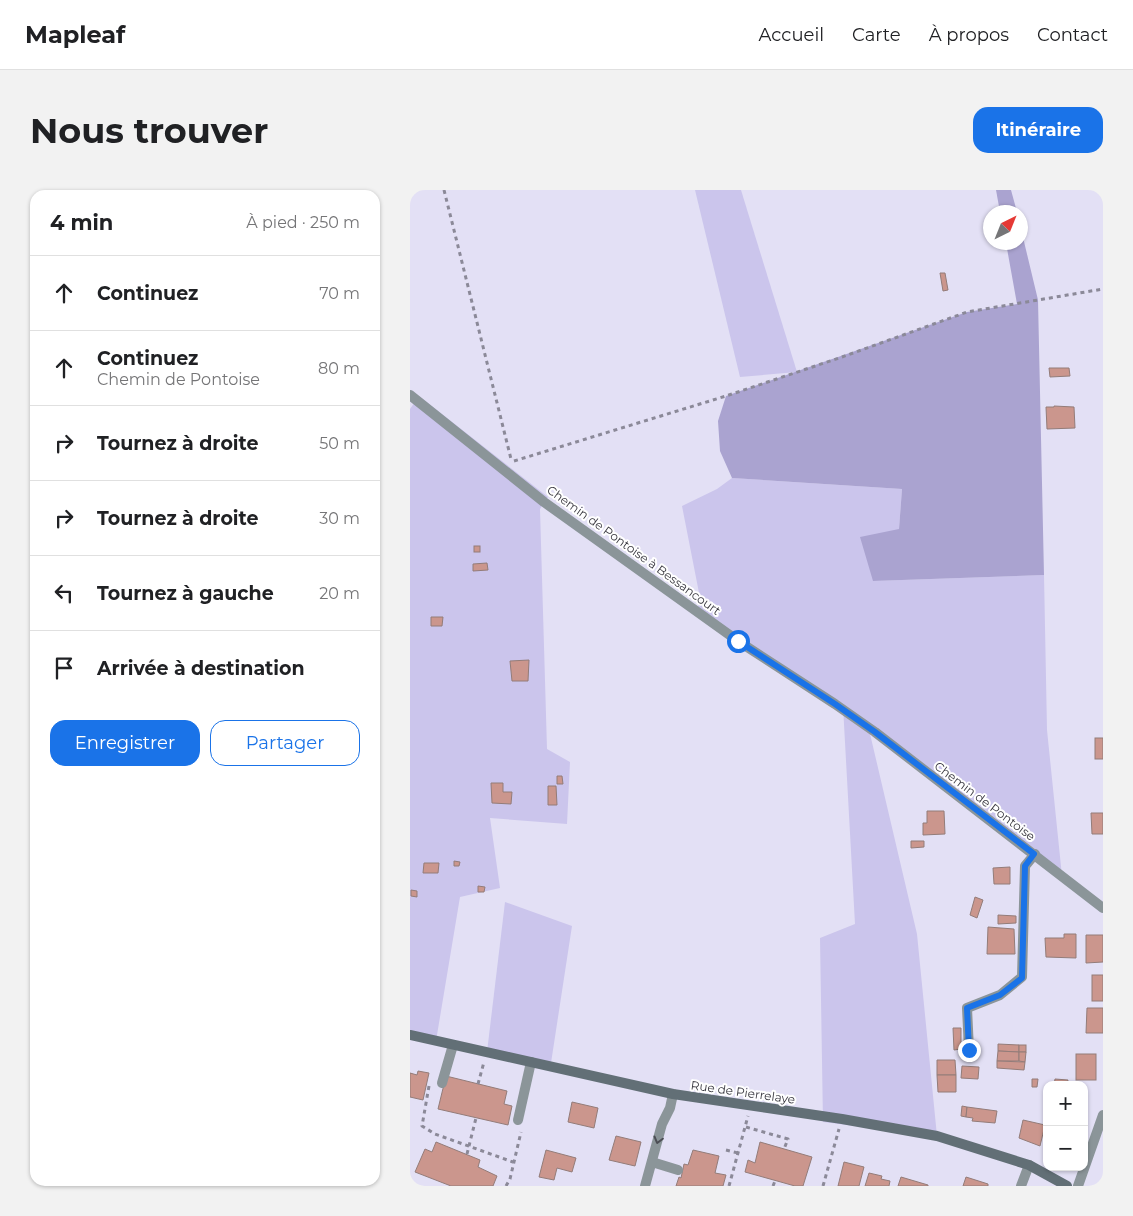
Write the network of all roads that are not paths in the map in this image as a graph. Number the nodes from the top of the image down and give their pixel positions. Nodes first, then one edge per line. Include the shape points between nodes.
1 (410, 396) edge
2 (875, 732) joint
3 (1034, 854) junction
4 (1103, 908) edge
5 (410, 1035) edge
6 (453, 1045) junction
7 (969, 1050) dead end
8 (531, 1062) junction
9 (442, 1083) dead end
10 (673, 1094) junction
11 (1103, 1115) edge
12 (518, 1120) road end
13 (652, 1162) junction
14 (1029, 1166) junction
15 (678, 1170) dead end
16 (645, 1186) edge
17 (1021, 1186) edge
18 (1067, 1186) edge
19 (1078, 1186) edge

1 - 2 street, Chemin de Pontoise à Bessancourt via 552,508 738,641
2 - 3 street, Chemin de Pontoise
3 - 4 street, Chemin de Pontoise
3 - 7 street via 1025,866 1022,978 1000,995 967,1008
5 - 6 main road, Rue de Pierrelaye
6 - 8 main road, Rue de Pierrelaye
6 - 9 street
8 - 10 main road, Rue de Pierrelaye
8 - 12 street
10 -> 13 street
10 - 14 main road, Rue de Pierrelaye via 936,1136
11 - 19 street
13 - 15 street
13 - 16 street
14 - 17 street
14 - 18 main road, Rue de Pierrelaye

